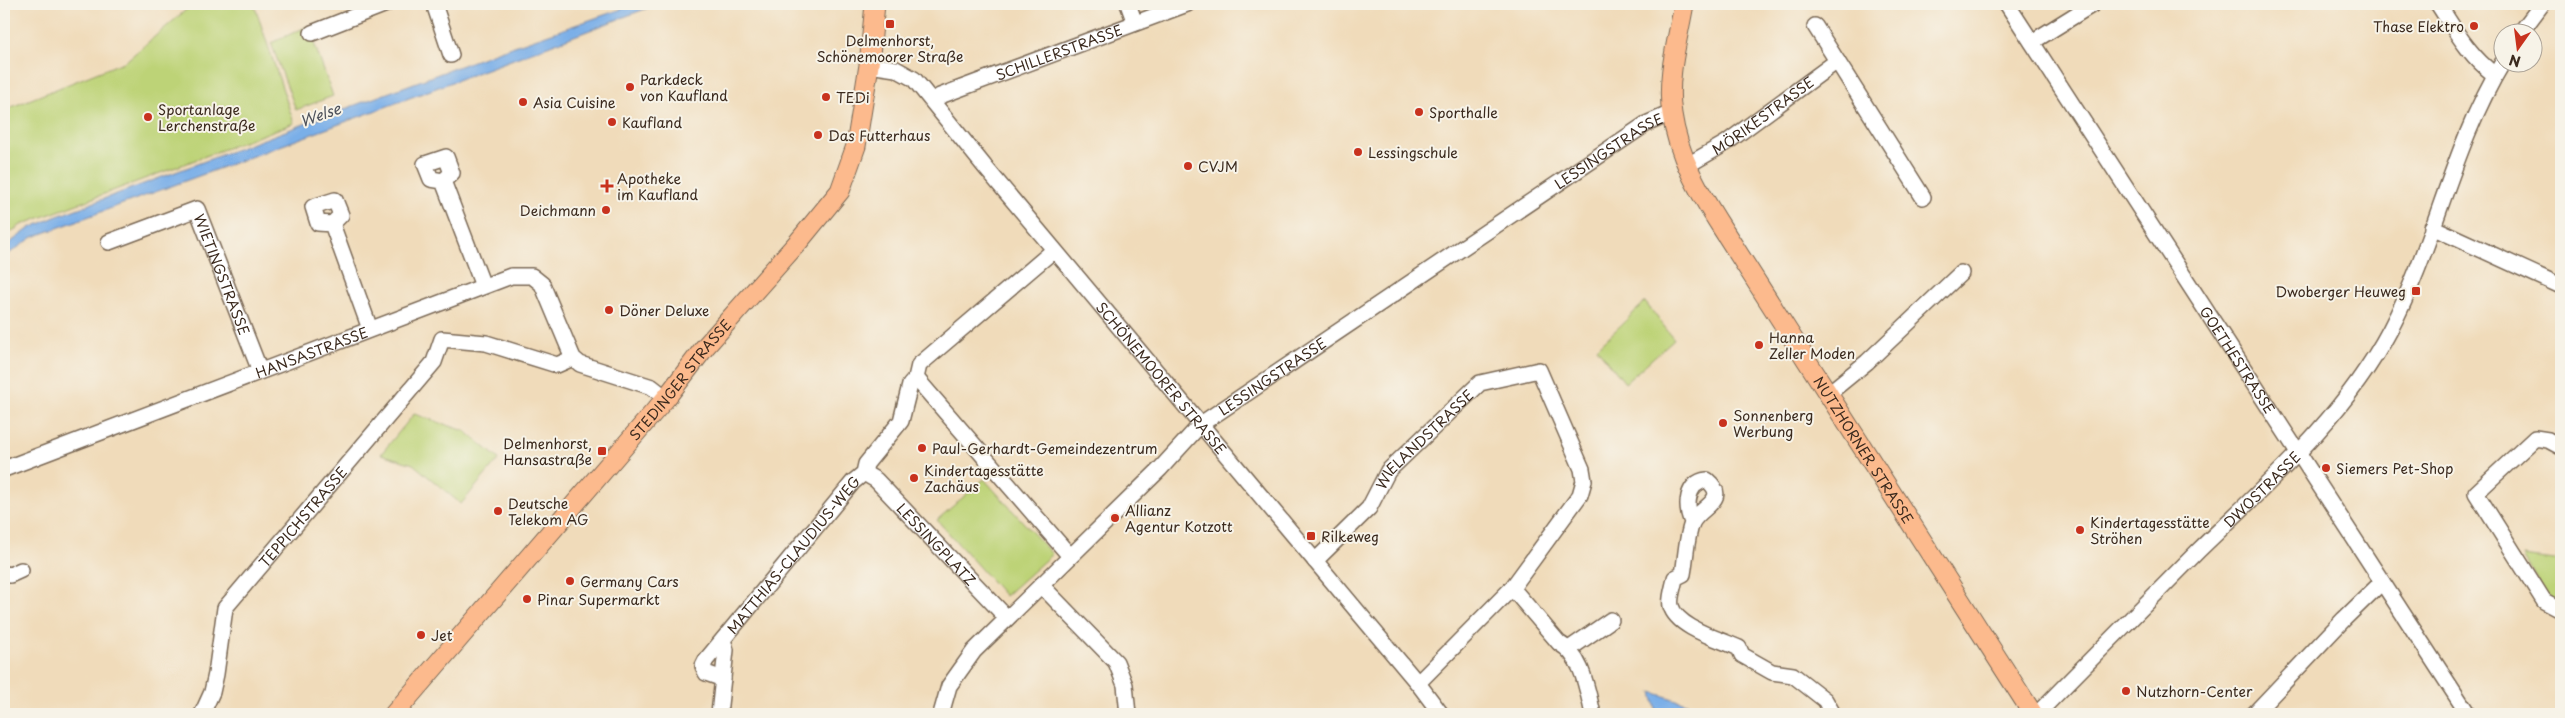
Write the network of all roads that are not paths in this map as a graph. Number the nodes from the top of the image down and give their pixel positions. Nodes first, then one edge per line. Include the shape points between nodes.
1 (386, 4) edge
2 (434, 4) edge
3 (875, 4) edge
4 (1128, 4) edge
5 (1186, 4) edge
6 (1684, 4) edge
7 (2007, 4) edge
8 (2093, 4) edge
9 (2438, 4) edge
10 (2542, 4) edge
11 (2528, 22) edge
12 (1135, 23) junction
13 (1815, 26) dead end
14 (312, 33) dead end
15 (2032, 42) junction
16 (450, 55) dead end
17 (1837, 61) junction
18 (869, 65) junction
19 (2492, 67) edge
20 (2498, 72) edge
21 (934, 102) junction
22 (1672, 113) junction
23 (1686, 166) junction
24 (443, 182) dead end
25 (1923, 197) dead end
26 (332, 224) dead end
27 (2432, 227) junction
28 (109, 242) dead end
29 (1054, 250) junction
30 (1961, 273) dead end
31 (483, 286) junction
32 (2561, 286) edge
33 (370, 329) junction
34 (572, 358) junction
35 (260, 371) junction
36 (916, 378) junction
37 (1829, 393) junction
38 (666, 398) junction
39 (1201, 424) junction
40 (2561, 447) edge
41 (2297, 453) junction
42 (4, 469) edge
43 (864, 473) junction
44 (1692, 522) dead end
45 (1070, 556) junction
46 (1315, 561) junction
47 (21, 570) dead end
48 (4, 574) edge
49 (2382, 582) junction
50 (1041, 585) junction
51 (1512, 588) junction
52 (2561, 610) edge
53 (1007, 618) junction
54 (1611, 620) dead end
55 (723, 640) junction
56 (1569, 649) junction
57 (723, 678) junction
58 (1418, 683) junction
59 (202, 714) edge
60 (394, 714) edge
61 (719, 714) edge
62 (941, 714) edge
63 (1128, 714) edge
64 (1441, 714) edge
65 (1593, 714) edge
66 (1832, 714) edge
67 (2033, 714) edge
68 (2038, 714) edge
69 (2254, 714) edge
70 (2468, 714) edge

1 - 14 street
2 - 16 street
3 - 18 main road, STEDINGER STRASSE
4 - 12 street
5 - 12 street, SCHILLERSTRASSE
6 - 22 main road, NUTZHORNER STRASSE via 1672,69
7 - 15 street, GOETHESTRASSE
8 - 15 street
9 - 19 street via 2468,50 2480,63
10 - 11 street
12 - 21 street, SCHILLERSTRASSE via 940,96
13 - 17 street
15 - 41 street, GOETHESTRASSE
17 - 23 street, MÖRIKESTRASSE via 1726,144
17 - 25 street
18 - 21 street, SCHÖNEMOORER STRASSE via 906,73
18 - 38 main road, STEDINGER STRASSE via 856,146 840,191 705,347
20 - 27 street, DWOSTRASSE via 2457,156
21 - 29 street, SCHÖNEMOORER STRASSE
22 - 23 main road, NUTZHORNER STRASSE
22 - 39 street, LESSINGSTRASSE via 1640,128
23 - 37 main road, NUTZHORNER STRASSE via 1716,220
24 - 31 street
26 - 33 street
27 - 32 street
27 - 41 street, DWOSTRASSE via 2390,329 2349,394
28 - 35 street, WIETINGSTRASSE via 197,209
29 - 36 street, MATTHIAS-CLAUDIUS-WEG via 918,365
29 - 39 street, SCHÖNEMOORER STRASSE
30 - 37 street via 1867,362
31 - 33 street, HANSASTRASSE
31 - 34 street, HANSASTRASSE via 511,276 532,276 542,284
33 - 35 street, HANSASTRASSE
34 - 38 street via 580,364 652,387
34 - 59 street, TEPPICHSTRASSE via 557,365 486,343 442,339 434,362 225,608 216,674
35 - 42 street, HANSASTRASSE
36 - 43 street, MATTHIAS-CLAUDIUS-WEG via 910,385 901,421 866,464
36 - 45 street
37 - 67 main road, NUTZHORNER STRASSE
38 - 60 main road, STEDINGER STRASSE
39 - 45 street, LESSINGSTRASSE via 1160,469
39 - 46 street, SCHÖNEMOORER STRASSE
40 - 52 street via 2535,438 2476,493 2544,600
41 - 49 street, GOETHESTRASSE
41 - 68 street, DWOSTRASSE
43 - 53 street, LESSINGPLATZ via 876,480
43 - 55 street, MATTHIAS-CLAUDIUS-WEG via 853,482
44 - 66 street via 1683,574 1675,578 1671,604 1675,615 1684,624 1739,648 1742,655 1772,672 1793,675 1825,700
45 - 50 street, LESSINGSTRASSE
46 - 51 street, WIELANDSTRASSE via 1370,508 1388,471 1480,383 1539,370 1584,480 1573,508
46 - 58 street, SCHÖNEMOORER STRASSE
47 - 48 street
49 - 69 street
49 - 70 street, GOETHESTRASSE
50 - 53 street, LESSINGSTRASSE
50 - 63 street via 1116,662 1126,685
51 - 56 street via 1559,643
51 - 58 street, WIELANDSTRASSE
53 - 62 street, LESSINGSTRASSE via 974,651 949,686
54 - 56 street
55 - 57 street, MATTHIAS-CLAUDIUS-WEG via 726,650
55 - 57 street, MATTHIAS-CLAUDIUS-WEG via 703,666 706,673
56 - 65 street via 1583,674
57 - 61 street, MATTHIAS-CLAUDIUS-WEG
58 - 64 street, SCHÖNEMOORER STRASSE

